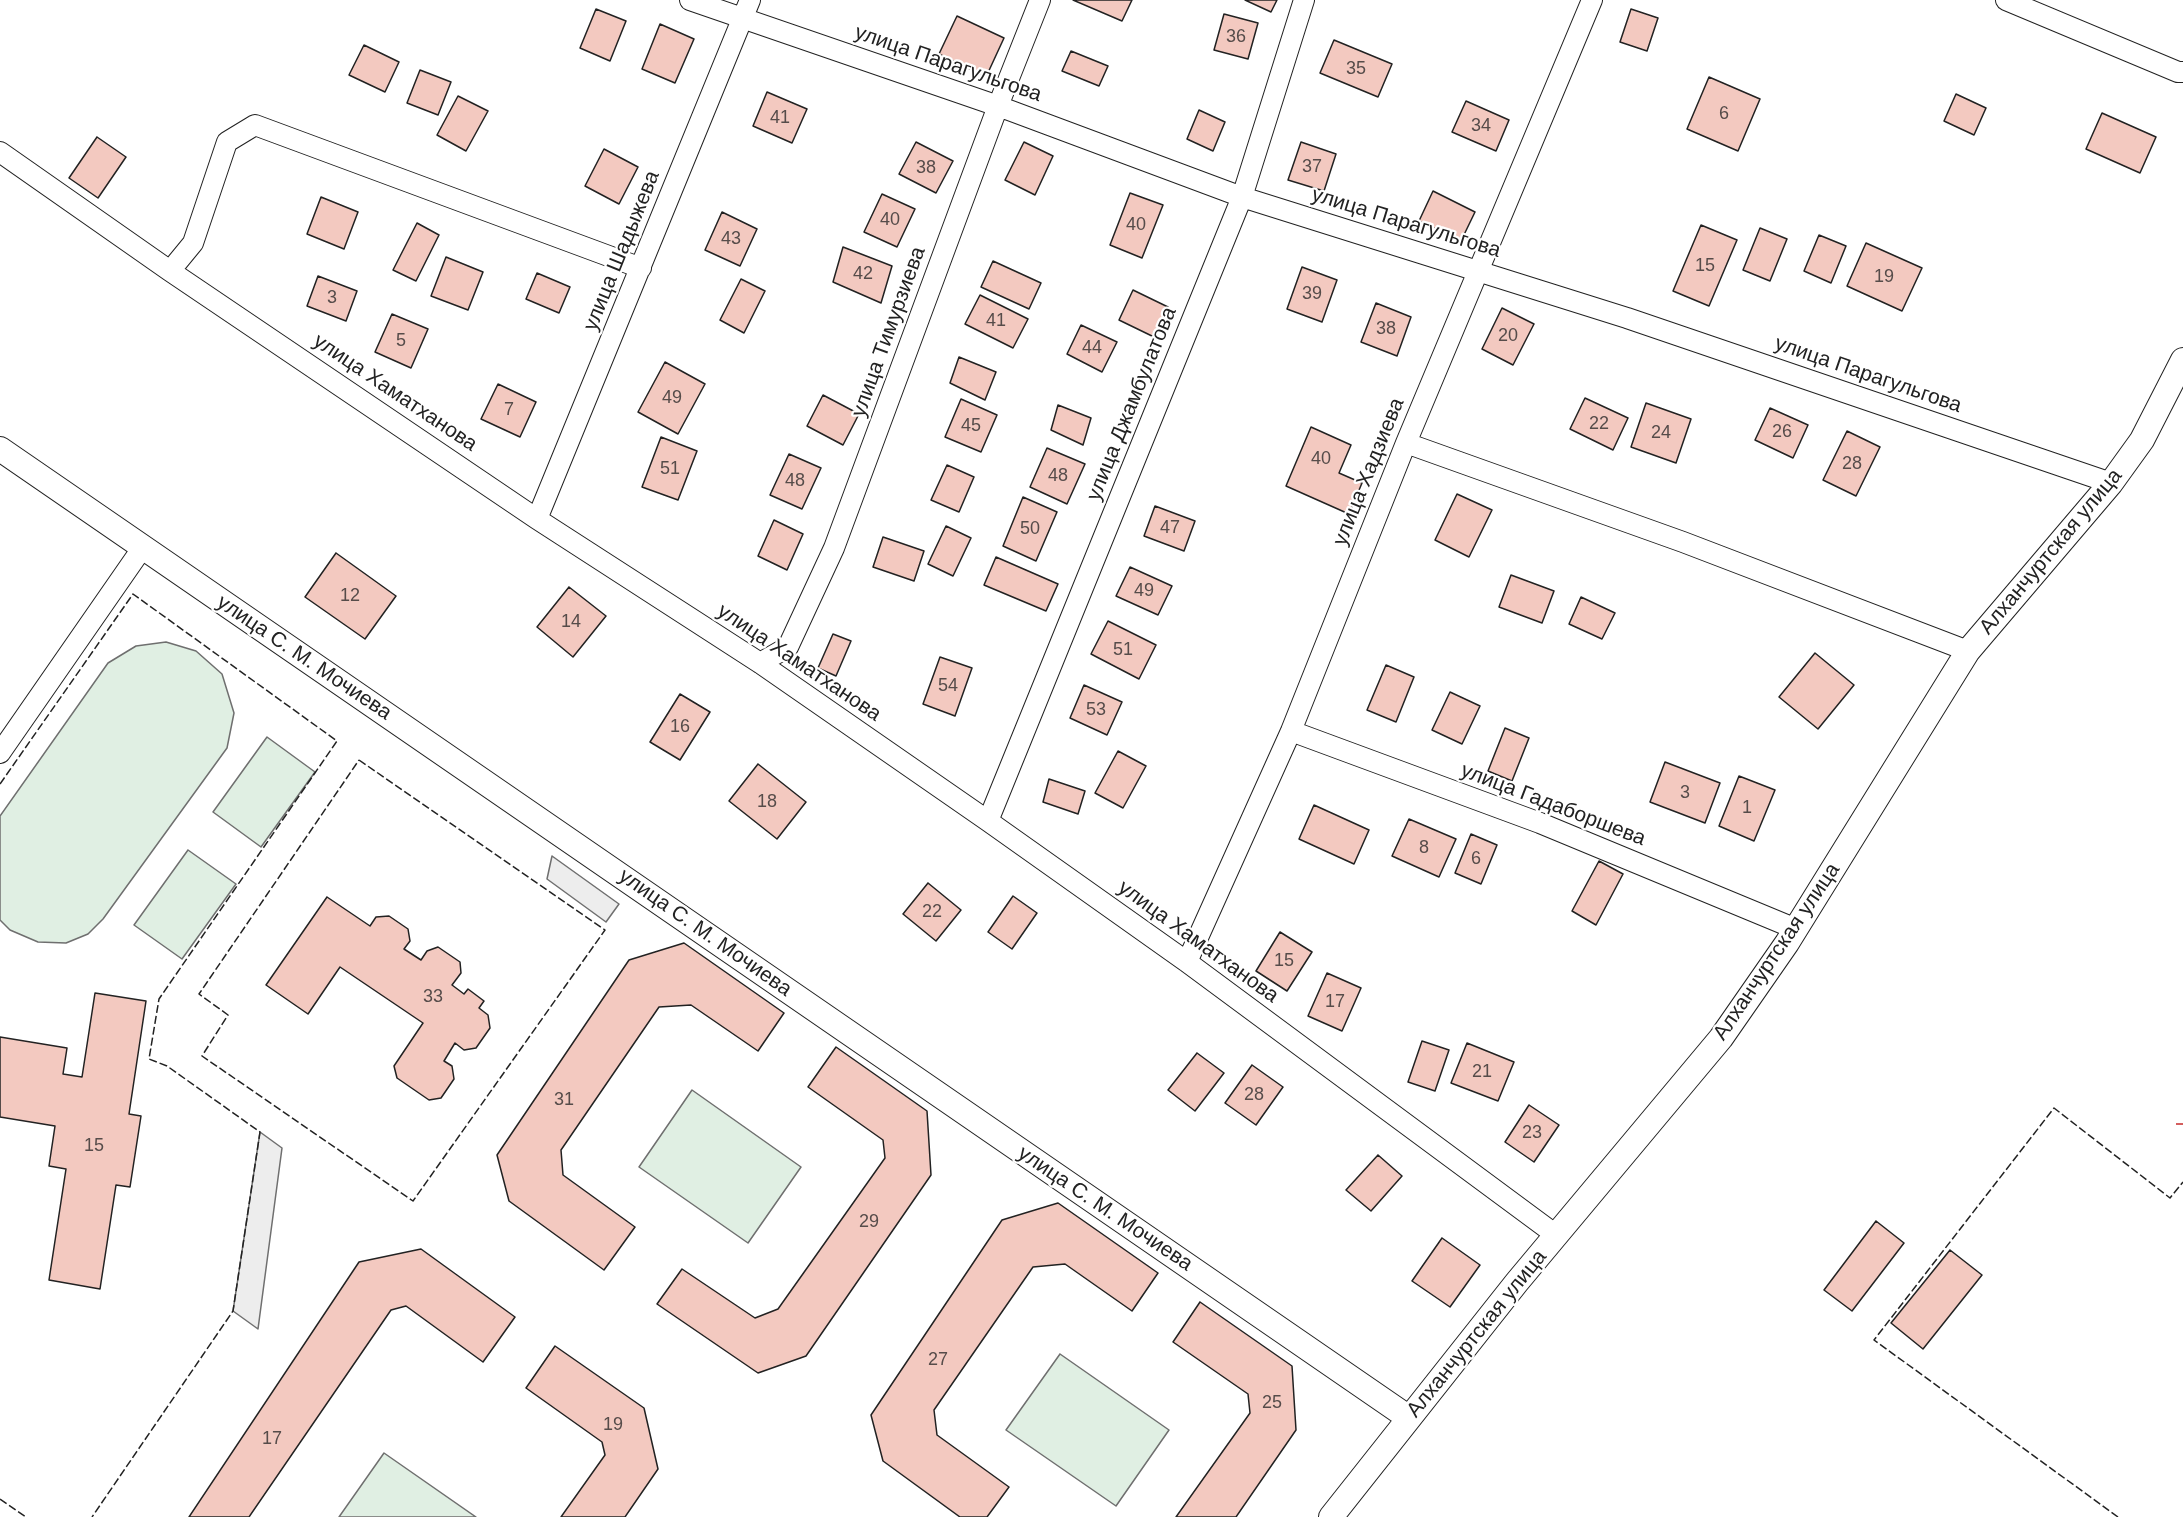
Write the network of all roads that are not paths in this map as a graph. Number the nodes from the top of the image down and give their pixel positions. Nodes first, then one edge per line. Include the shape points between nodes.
1 (690, 0) edge
2 (1040, 0) edge
3 (1304, 0) edge
4 (1592, 0) edge
5 (2006, 0) edge
6 (746, 9) edge
7 (2183, 72) edge
8 (998, 106) junction
9 (0, 152) edge
10 (1242, 197) junction
11 (641, 268) junction
12 (171, 271) junction
13 (1478, 271) junction
14 (2183, 360) edge
15 (1406, 443) junction
16 (0, 449) edge
17 (2111, 483) junction
18 (537, 519) junction
19 (143, 548) junction
20 (1968, 651) junction
21 (760, 663) junction
22 (1291, 731) junction
23 (0, 753) edge
24 (988, 821) junction
25 (1796, 928) junction
26 (1187, 962) junction
27 (1556, 1235) junction
28 (1409, 1418) junction
29 (1331, 1517) edge

1 - 6 street, улица Парагульгова
2 - 8 street, улица Тимурзиева
3 - 10 street, улица Джамбулатова
4 - 13 street, улица Хадзиева
5 - 7 street
6 - 8 street, улица Парагульгова
6 - 11 street, улица Шадыжева
8 - 10 street, улица Парагульгова
8 - 21 street, улица Тимурзиева via 834,548 789,647
9 - 12 street, улица Хаматханова
10 - 13 street, улица Парагульгова
10 - 24 street, улица Джамбулатова
11 - 12 street via 255,126 226,142 193,243
11 - 18 street, улица Шадыжева
12 - 18 street, улица Хаматханова
13 - 15 street, улица Хадзиева
13 - 17 street, улица Парагульгова
14 - 17 street, Алханчуртская улица via 2142,440
15 - 20 street via 1683,542
15 - 22 street, улица Хадзиева
16 - 19 street, улица С. М. Мочиева
17 - 20 street, Алханчуртская улица
18 - 21 street, улица Хаматханова
19 - 23 street
19 - 28 street, улица С. М. Мочиева
20 - 25 street, Алханчуртская улица
21 - 24 street, улица Хаматханова
22 - 25 street, улица Гадаборшева via 1540,823
22 - 26 street, улица Хадзиева
24 - 26 street, улица Хаматханова
25 - 27 street, Алханчуртская улица via 1721,1038
26 - 27 street, улица Хаматханова
27 - 28 street, Алханчуртская улица
28 - 29 street, Алханчуртская улица

